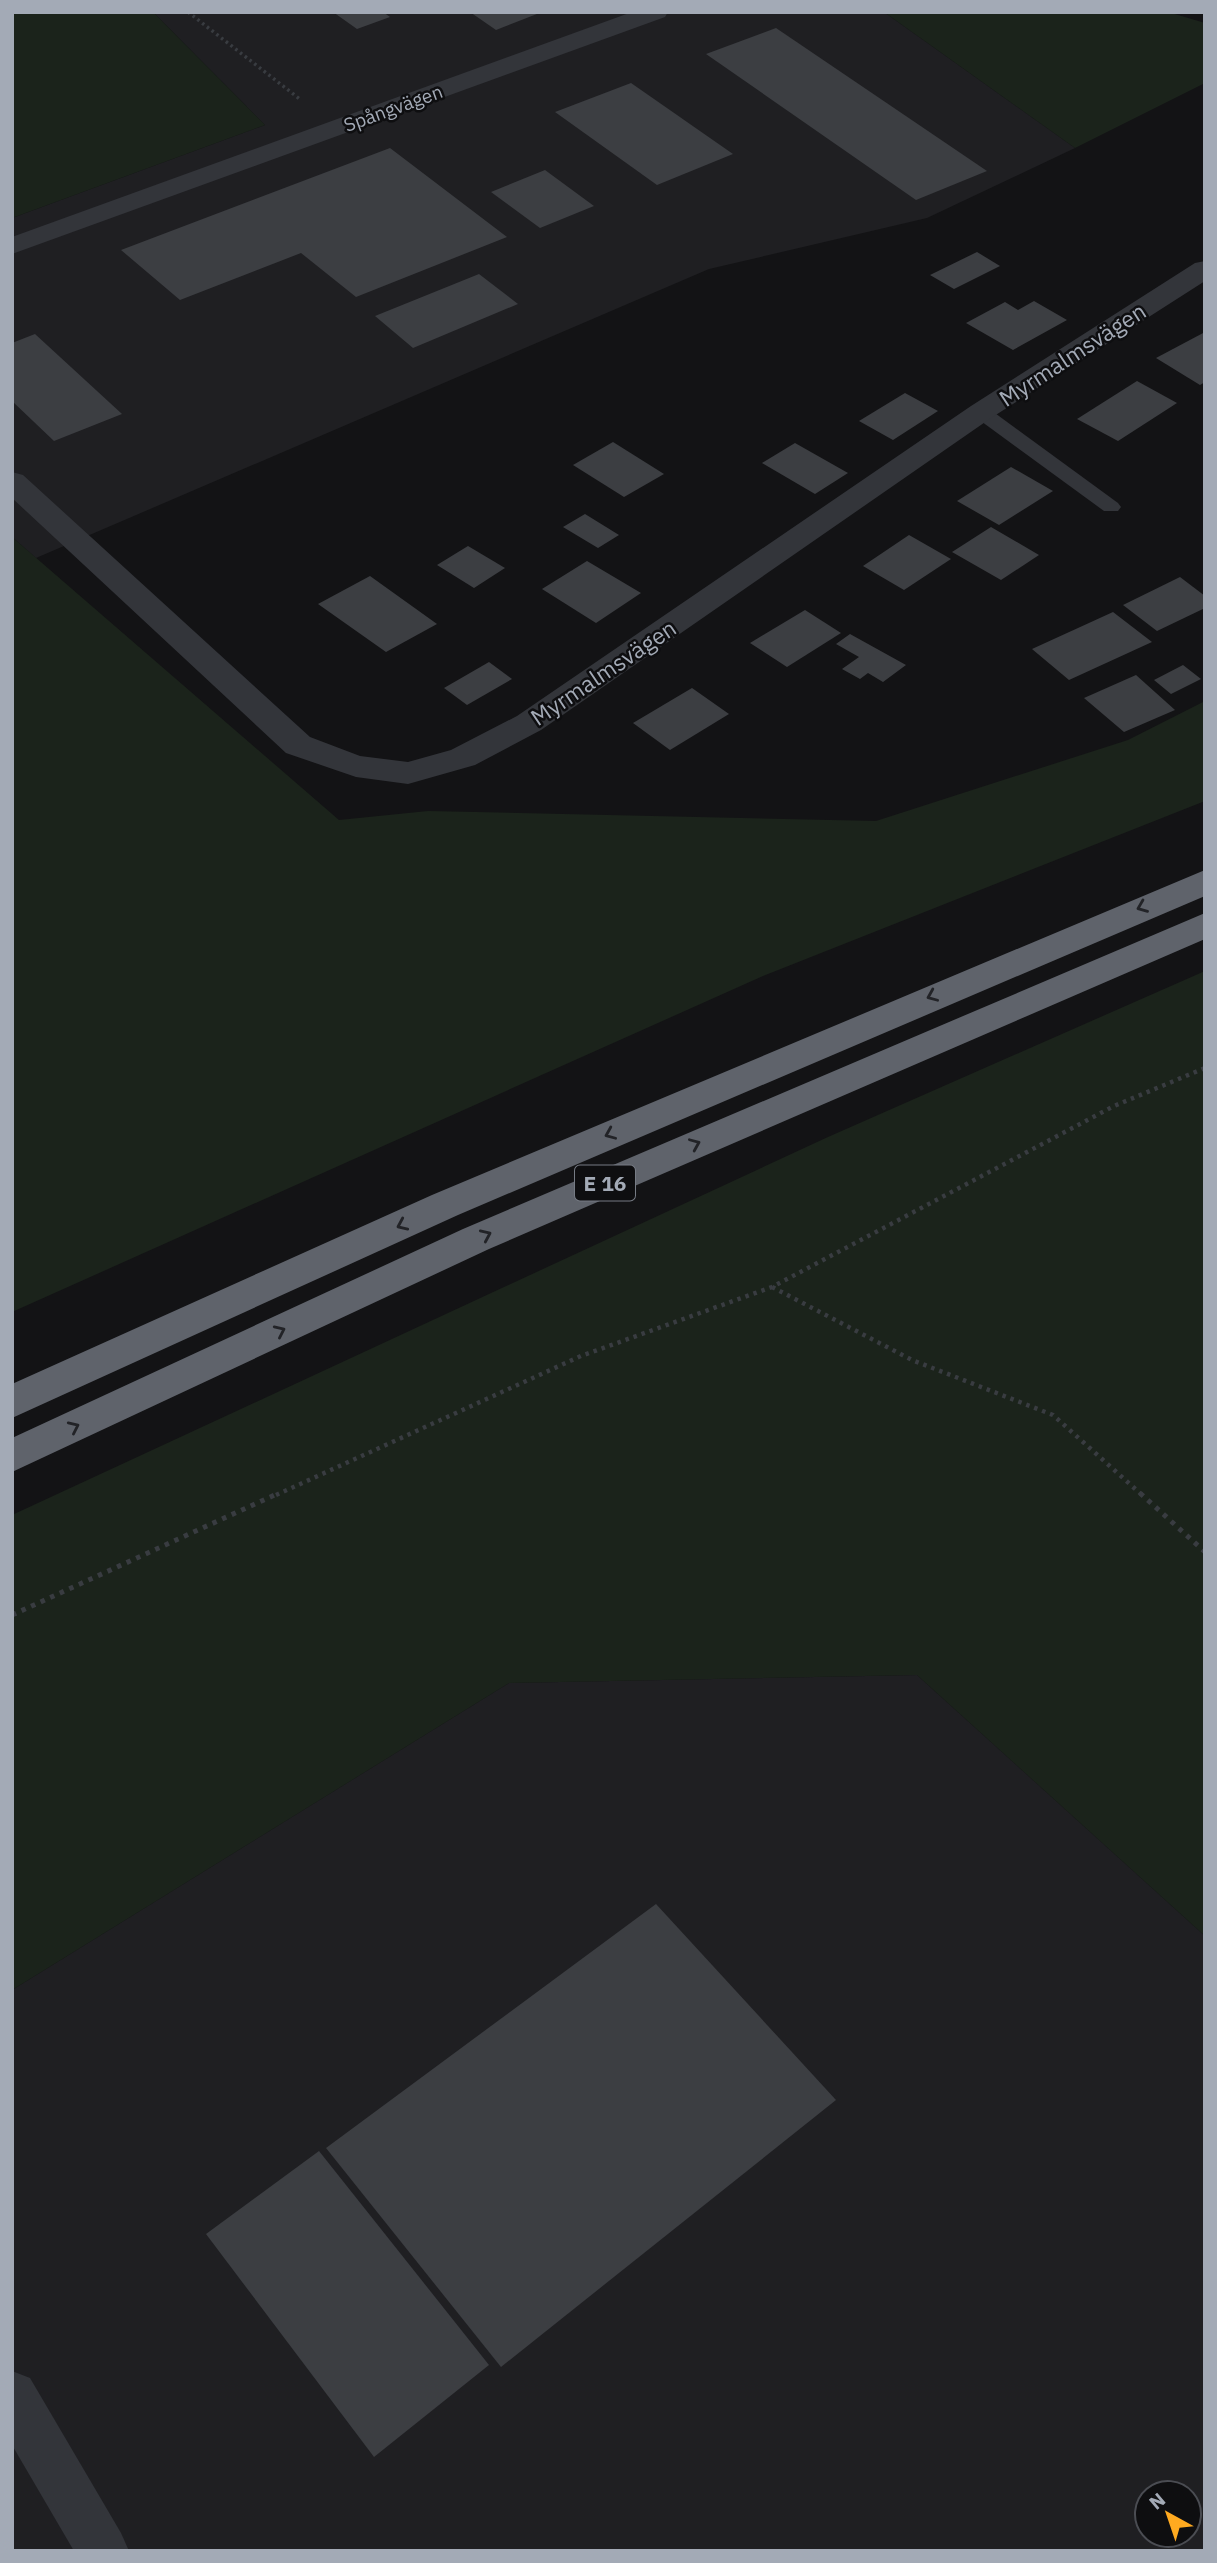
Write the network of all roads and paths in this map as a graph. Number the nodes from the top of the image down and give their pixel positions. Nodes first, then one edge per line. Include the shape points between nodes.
1 (188, 12) edge
2 (656, 12) edge
3 (336, 128) junction
4 (12, 246) edge
5 (1205, 269) edge
6 (981, 412) junction
7 (12, 481) edge
8 (1111, 507) dead end
9 (1205, 882) edge
10 (1205, 925) edge
11 (1205, 1068) edge
12 (772, 1287) junction
13 (12, 1402) edge
14 (12, 1456) edge
15 (1205, 1552) edge
16 (12, 1615) edge
17 (12, 2396) edge
18 (103, 2551) edge

1 - 3 path
2 - 3 street, Spångvägen
3 - 4 street, Spångvägen
5 - 6 street, Myrmalmsvägen
6 - 7 street, Myrmalmsvägen via 529,723 446,764 395,774 341,763 298,745
6 - 8 lane
9 -> 13 highway, E 16 via 445,1205
14 -> 10 highway, E 16 via 476,1239
11 - 12 path via 1114,1106
12 - 15 path via 912,1360 1053,1415
12 - 16 path via 581,1356
17 - 18 street

